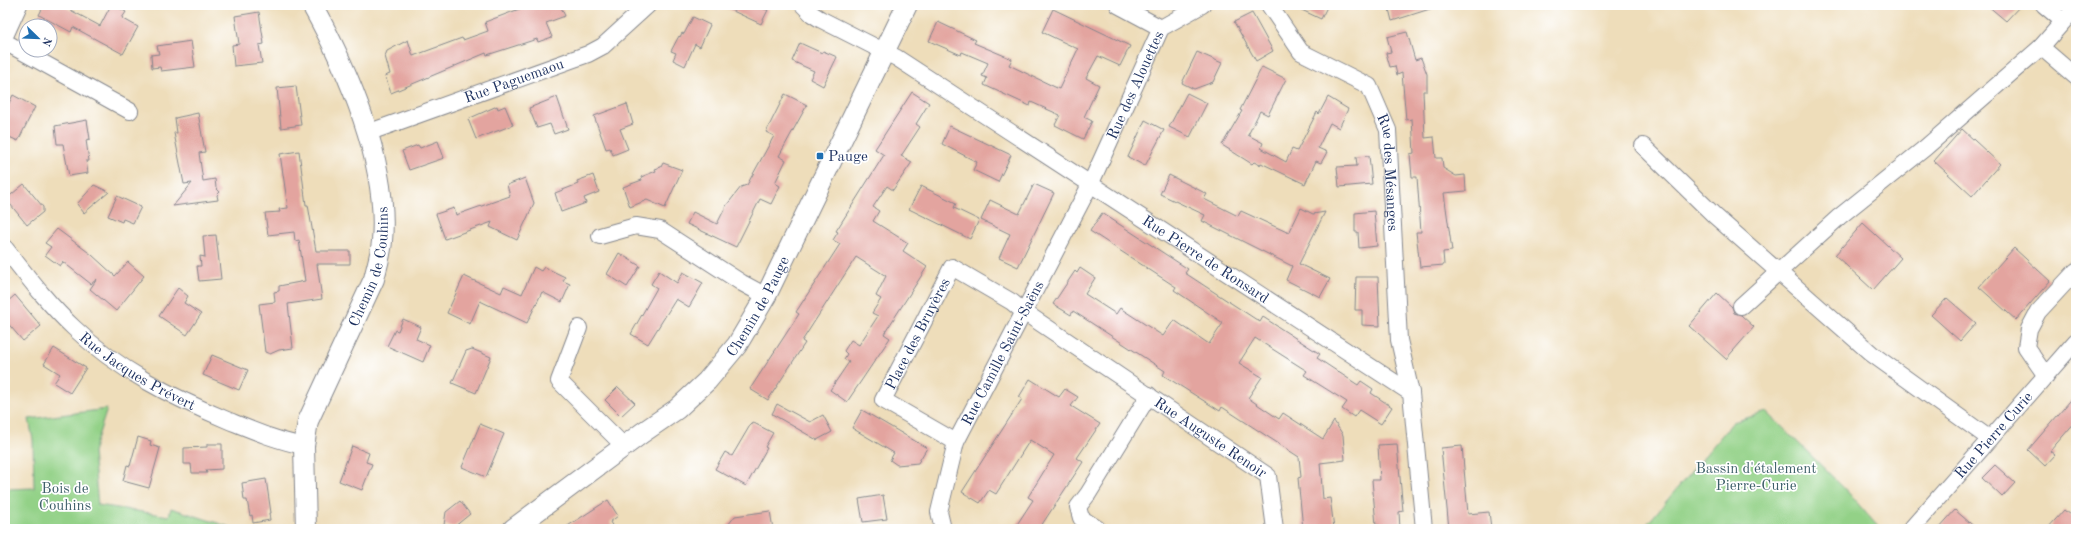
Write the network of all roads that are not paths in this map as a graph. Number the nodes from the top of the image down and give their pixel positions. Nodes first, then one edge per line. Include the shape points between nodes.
1 (19, 5) edge
2 (312, 5) edge
3 (648, 5) edge
4 (804, 5) edge
5 (907, 5) edge
6 (1118, 5) edge
7 (1202, 5) edge
8 (1269, 5) edge
9 (2044, 5) edge
10 (2076, 7) edge
11 (2063, 21) junction
12 (1161, 28) junction
13 (5, 36) edge
14 (5, 42) edge
15 (2041, 47) junction
16 (885, 51) junction
17 (2076, 77) edge
18 (130, 111) dead end
19 (367, 133) junction
20 (1642, 146) dead end
21 (1090, 185) junction
22 (600, 236) dead end
23 (5, 248) edge
24 (2076, 271) edge
25 (1779, 272) junction
26 (766, 296) junction
27 (1741, 306) dead end
28 (1024, 312) junction
29 (579, 328) dead end
30 (2076, 341) edge
31 (2046, 376) junction
32 (1411, 393) junction
33 (1149, 395) junction
34 (1990, 439) junction
35 (956, 442) junction
36 (304, 446) junction
37 (624, 446) junction
38 (306, 529) edge
39 (512, 529) edge
40 (944, 529) edge
41 (1098, 529) edge
42 (1275, 529) edge
43 (1424, 529) edge
44 (1911, 529) edge

1 - 13 street
2 - 19 street, Chemin de Couhins via 331,40 353,91
3 - 19 street, Rue Paguemaou via 607,44 588,54
4 - 16 street via 820,19
5 - 16 street, Chemin de Pauge
6 - 12 street
7 - 12 street, Rue des Alouettes
8 - 32 street, Rue des Mésanges via 1300,52 1370,86 1388,130 1399,340
9 - 11 street
10 - 11 street
11 - 15 street
12 - 21 street, Rue des Alouettes
14 - 18 street
15 - 17 street
15 - 25 street via 1925,148 1839,217
16 - 21 street, Rue Pierre de Ronsard
16 - 26 street, Chemin de Pauge
19 - 36 street, Chemin de Couhins via 382,208 379,258 374,279 312,409
20 - 25 street
21 - 28 street, Rue Camille Saint-Saëns
21 - 32 street, Rue Pierre de Ronsard
22 - 26 street via 636,226 660,230
23 - 36 street, Rue Jacques Prévert via 47,301 75,329 130,372 189,404 281,442
24 - 31 street via 2038,312 2029,328 2026,347
25 - 27 street
25 - 34 street via 1872,354
26 - 37 street, Chemin de Pauge via 737,345 707,381 677,409
28 - 33 street, Rue Auguste Renoir
28 - 35 street, Rue Camille Saint-Saëns
28 - 35 street, Place des Bruyères via 1012,302 952,267 883,400
29 - 37 street via 559,381
30 - 31 street, Rue Pierre Curie
31 - 34 street, Rue Pierre Curie
32 - 43 street
33 - 41 street, Rue Auguste Renoir via 1078,507 1081,518
33 - 42 street, Rue Auguste Renoir via 1268,476
34 - 44 street, Rue Pierre Curie
35 - 40 street, Rue Camille Saint-Saëns via 939,512
36 - 38 street, Chemin de Couhins
37 - 39 street, Chemin de Pauge

